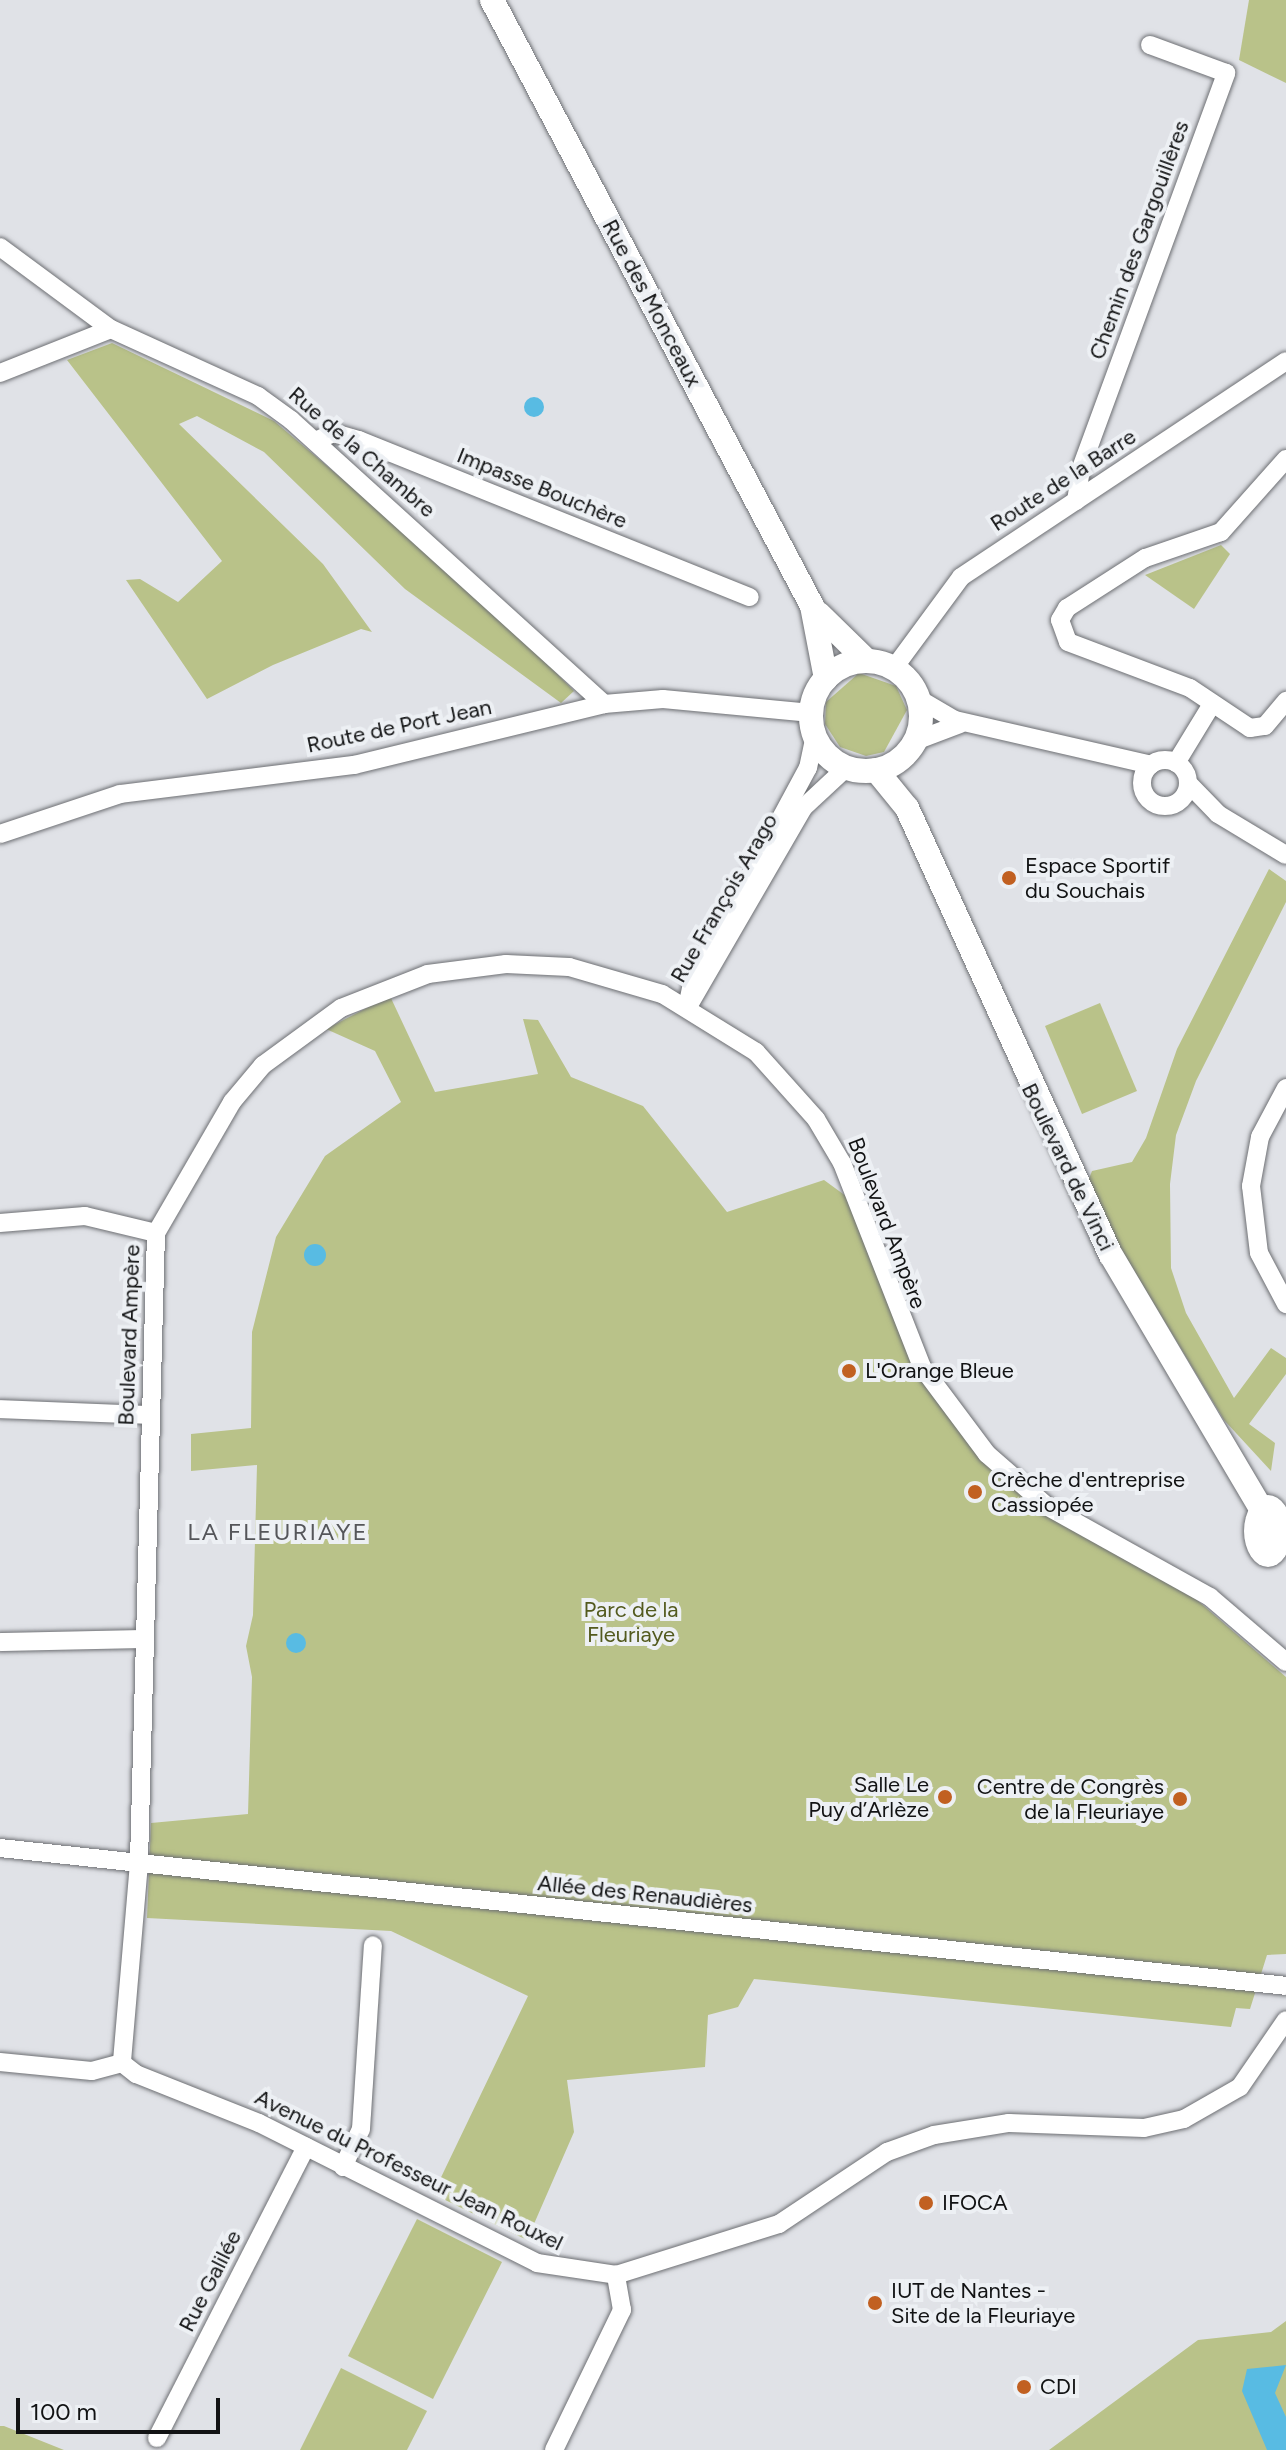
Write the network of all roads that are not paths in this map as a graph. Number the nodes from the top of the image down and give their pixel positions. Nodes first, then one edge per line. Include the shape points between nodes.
1 (492, 0) edge
2 (1150, 45) dead end
3 (0, 247) edge
4 (111, 329) junction
5 (1286, 361) edge
6 (0, 373) edge
7 (315, 441) junction
8 (1286, 459) edge
9 (1076, 501) junction
10 (750, 597) dead end
11 (812, 606) junction
12 (867, 661) junction
13 (894, 668) junction
14 (826, 679) junction
15 (919, 699) junction
16 (1286, 701) edge
17 (604, 704) junction
18 (1212, 704) junction
19 (813, 724) junction
20 (972, 724) junction
21 (909, 749) junction
22 (1110, 755) junction
23 (1176, 763) junction
24 (1151, 765) junction
25 (847, 767) junction
26 (876, 770) junction
27 (1188, 783) junction
28 (1142, 784) junction
29 (1177, 803) junction
30 (907, 808) junction
31 (1218, 814) junction
32 (0, 834) edge
33 (1286, 855) edge
34 (687, 1007) junction
35 (1286, 1088) edge
36 (0, 1223) edge
37 (156, 1233) junction
38 (1286, 1304) edge
39 (0, 1409) edge
40 (150, 1415) junction
41 (1273, 1526) edge
42 (145, 1639) junction
43 (0, 1642) edge
44 (1286, 1662) edge
45 (0, 1848) edge
46 (139, 1863) junction
47 (373, 1945) dead end
48 (1286, 1986) edge
49 (1286, 2020) edge
50 (0, 2062) edge
51 (122, 2063) junction
52 (306, 2147) junction
53 (343, 2167) junction
54 (616, 2275) junction
55 (157, 2438) dead end
56 (554, 2450) edge

1 - 11 main road, Rue des Monceaux
2 - 9 street, Chemin des Gargouillères via 1226,73 1081,468
3 - 4 street, Rue de la Chambre
4 - 6 street
4 - 7 street, Rue de la Chambre via 258,396
5 - 9 street, Route de la Barre
7 - 10 street, Impasse Bouchère via 334,433 359,440
7 - 17 street, Rue de la Chambre
8 - 18 street via 1221,532 1145,558 1067,608 1060,620 1068,642 1190,688
9 - 13 street, Route de la Barre via 961,577
11 - 12 main road, Rue des Monceaux
11 - 14 main road, Rue des Monceaux
12 - 13 main road
12 - 14 main road
13 - 15 main road
14 - 19 main road
15 - 20 street
15 - 21 main road
16 - 18 street via 1265,726 1250,728
17 - 19 street, Route de Port Jean via 663,699
17 - 32 street, Route de Port Jean via 354,765 120,794
18 - 23 street
19 - 25 main road
19 - 34 street, Rue François Arago via 808,768 692,983
20 - 21 street via 942,726
20 - 22 street
21 - 26 main road
21 - 30 main road, Boulevard de Vinci
22 - 24 street
22 - 28 street
23 - 24 street
23 - 27 street
24 - 28 street
25 - 26 main road
25 - 34 street, Rue François Arago via 803,808 706,987
26 - 30 main road, Boulevard de Vinci
27 - 29 street
27 - 31 street
28 - 29 street via 1153,803
29 - 31 street
30 - 41 main road, Boulevard de Vinci via 1062,1162
31 - 33 street
34 - 37 street, Boulevard Ampère via 607,975 536,964 467,967 379,991 341,1008 263,1065 206,1139
34 - 44 street, Boulevard Ampère via 756,1052 816,1119 842,1163 911,1345 987,1454 1073,1524 1210,1597
35 - 38 street via 1260,1137 1251,1186 1259,1253
36 - 37 street via 85,1216
37 - 40 street, Boulevard Ampère
39 - 40 street
40 - 42 street, Boulevard Ampère
42 - 43 street
42 - 46 street, Boulevard Ampère
45 - 46 street, Allée des Renaudières
46 - 48 street, Allée des Renaudières
46 - 51 street
47 - 53 street via 363,2121
49 - 54 street, Avenue du Professeur Jean Rouxel via 1240,2087 1184,2119 1144,2128 1009,2123 934,2135 887,2152 779,2224
50 - 51 street via 92,2071
51 - 52 street, Avenue du Professeur Jean Rouxel
52 - 53 street, Avenue du Professeur Jean Rouxel
52 - 55 street, Rue Galilée
53 - 54 street, Avenue du Professeur Jean Rouxel via 537,2263
54 - 56 street via 622,2310

